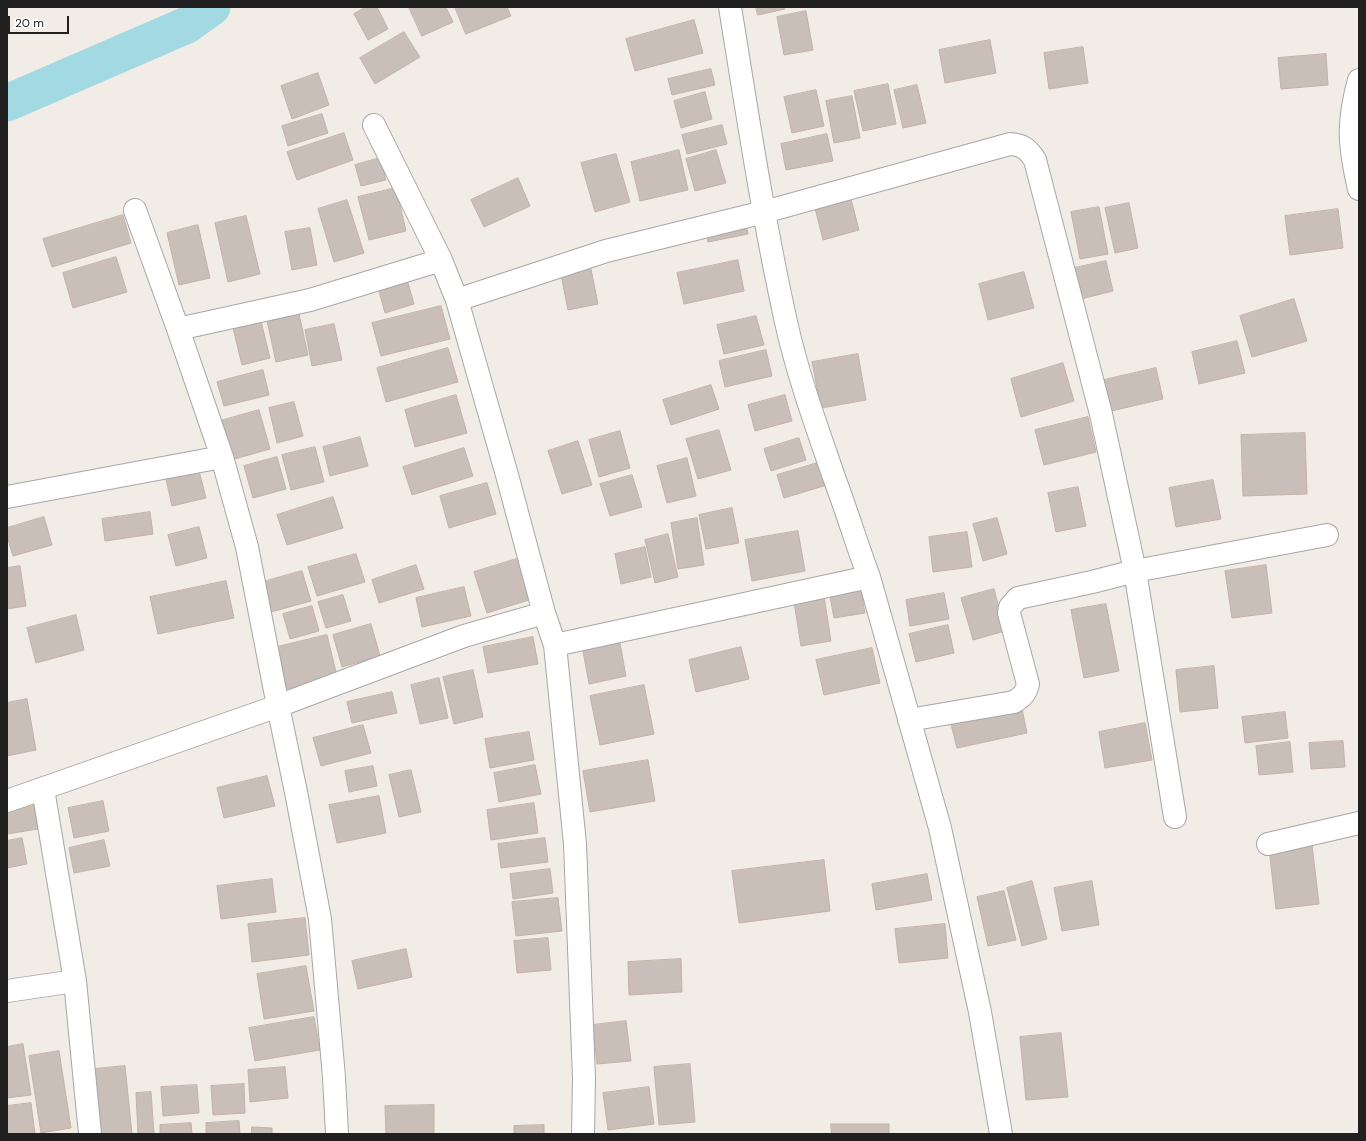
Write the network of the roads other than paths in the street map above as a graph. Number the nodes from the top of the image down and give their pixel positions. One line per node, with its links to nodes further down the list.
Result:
1 (730, 7): 6 (street)
2 (1359, 80): 4 (street)
3 (374, 125): 7 (street)
4 (1359, 189)
5 (135, 210): 9 (street)
6 (764, 212): 8 (street); 13 (street); 14 (street)
7 (441, 260): 8 (street); 9 (street)
8 (457, 300): 15 (street)
9 (178, 329): 10 (street)
10 (222, 457): 11 (street); 17 (street)
11 (7, 497)
12 (1327, 536): 13 (street)
13 (1135, 571): 18 (street); 21 (street)
14 (869, 577): 16 (street); 18 (street)
15 (544, 613): 16 (street); 17 (street)
16 (555, 645): 28 (street)
17 (278, 706): 19 (street); 27 (street)
18 (909, 720): 29 (street)
19 (43, 789): 20 (street); 24 (street)
20 (7, 801)
21 (1175, 817)
22 (1359, 823): 23 (street)
23 (1268, 844)
24 (75, 980): 25 (street); 26 (street)
25 (7, 991)
26 (90, 1134)
27 (337, 1134)
28 (583, 1134)
29 (1001, 1134)

